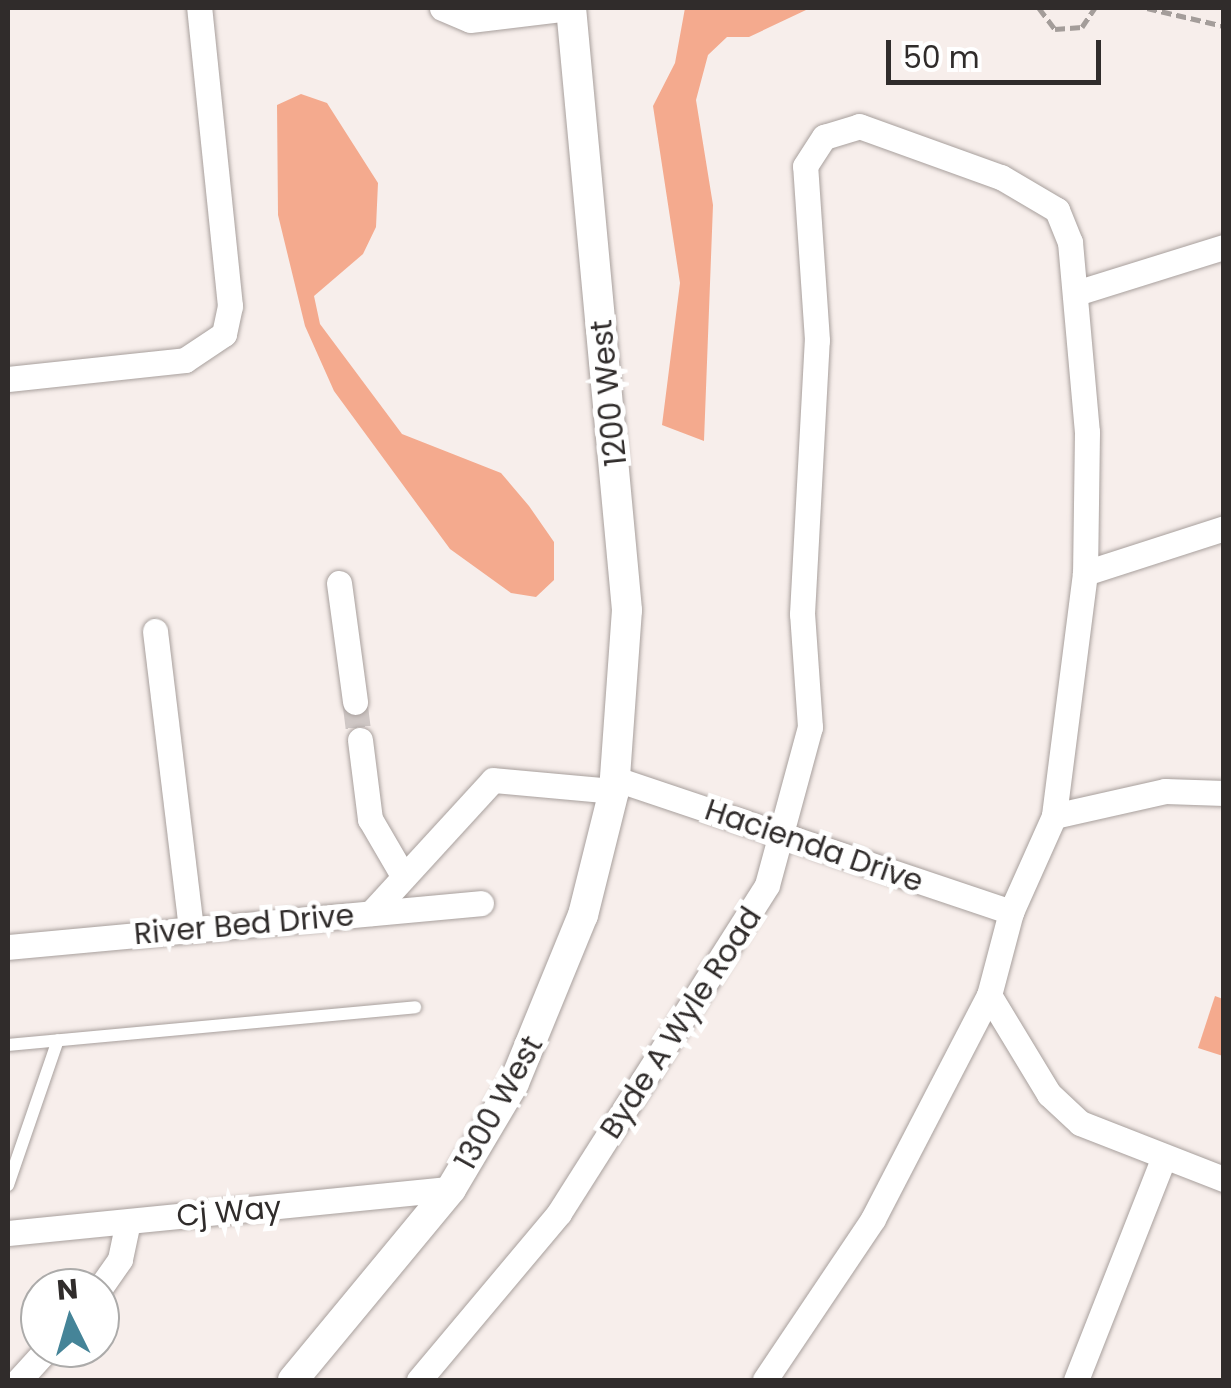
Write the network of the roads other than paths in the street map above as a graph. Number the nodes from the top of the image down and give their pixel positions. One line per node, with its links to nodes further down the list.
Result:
1 (199, 8): 6 (street)
2 (571, 8): 3 (street); 13 (street, 1200 West)
3 (443, 9)
4 (1224, 247): 5 (street)
5 (1076, 292): 8 (street); 16 (street, Byde A Wyle Road)
6 (8, 378)
7 (1224, 528): 8 (street)
8 (1084, 574): 15 (street)
9 (339, 582): 11 (street)
10 (155, 631): 21 (street)
11 (355, 702)
12 (360, 740): 17 (street)
13 (615, 785): 16 (street, Hacienda Drive); 17 (street, Hacienda Drive); 30 (street, 1300 West)
14 (1224, 793): 15 (street)
15 (1054, 816): 19 (street)
16 (782, 835): 19 (street, Hacienda Drive); 35 (street, Byde A Wyle Road)
17 (402, 874): 20 (street)
18 (481, 903): 20 (street, River Bed Drive)
19 (1012, 912): 23 (street)
20 (371, 913): 21 (street, River Bed Drive)
21 (192, 930): 22 (street, River Bed Drive)
22 (8, 947)
23 (989, 994): 27 (street); 36 (street)
24 (415, 1007): 25 (lane)
25 (58, 1040): 26 (lane); 29 (lane)
26 (8, 1045)
27 (1163, 1159): 28 (street); 37 (street)
28 (1224, 1179)
29 (8, 1185)
30 (451, 1190): 31 (street, Cj Way); 34 (street, 1300 West)
31 (128, 1222): 32 (street, Cj Way); 33 (street)
32 (8, 1233)
33 (114, 1268)
34 (293, 1380)
35 (419, 1380)
36 (765, 1380)
37 (1076, 1380)

